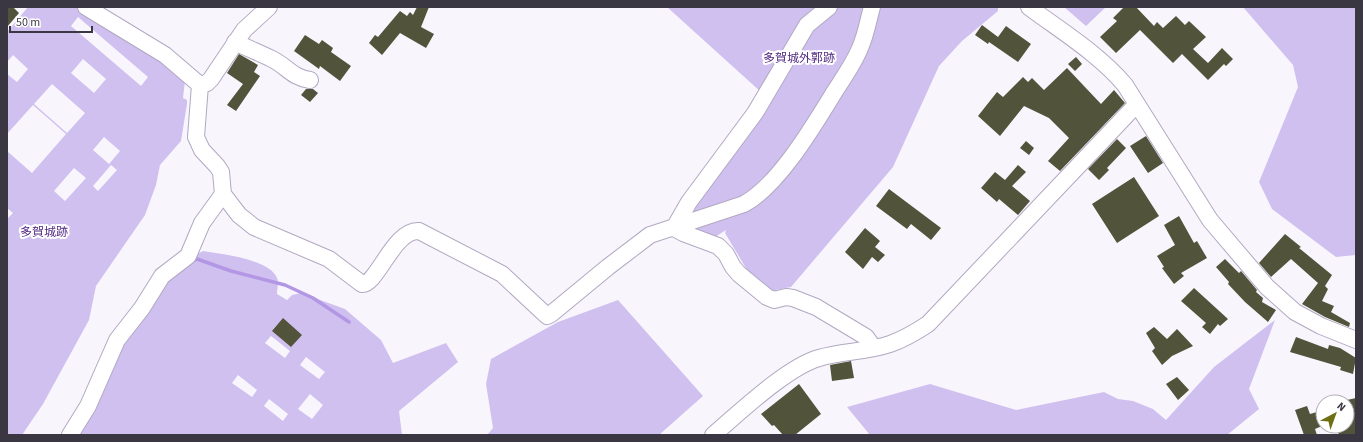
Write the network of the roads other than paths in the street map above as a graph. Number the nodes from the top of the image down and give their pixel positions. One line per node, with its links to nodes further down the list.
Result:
1 (86, 7): 8 (street)
2 (269, 7): 6 (street)
3 (829, 7): 11 (street)
4 (872, 7): 11 (street)
5 (1029, 7): 9 (street)
6 (235, 42): 7 (street); 8 (street)
7 (310, 80)
8 (200, 85): 10 (street)
9 (1138, 104): 12 (street); 13 (street)
10 (223, 194): 11 (street); 14 (street)
11 (674, 228): 13 (street)
12 (1356, 340)
13 (873, 347): 15 (street)
14 (70, 435)
15 (713, 435)

